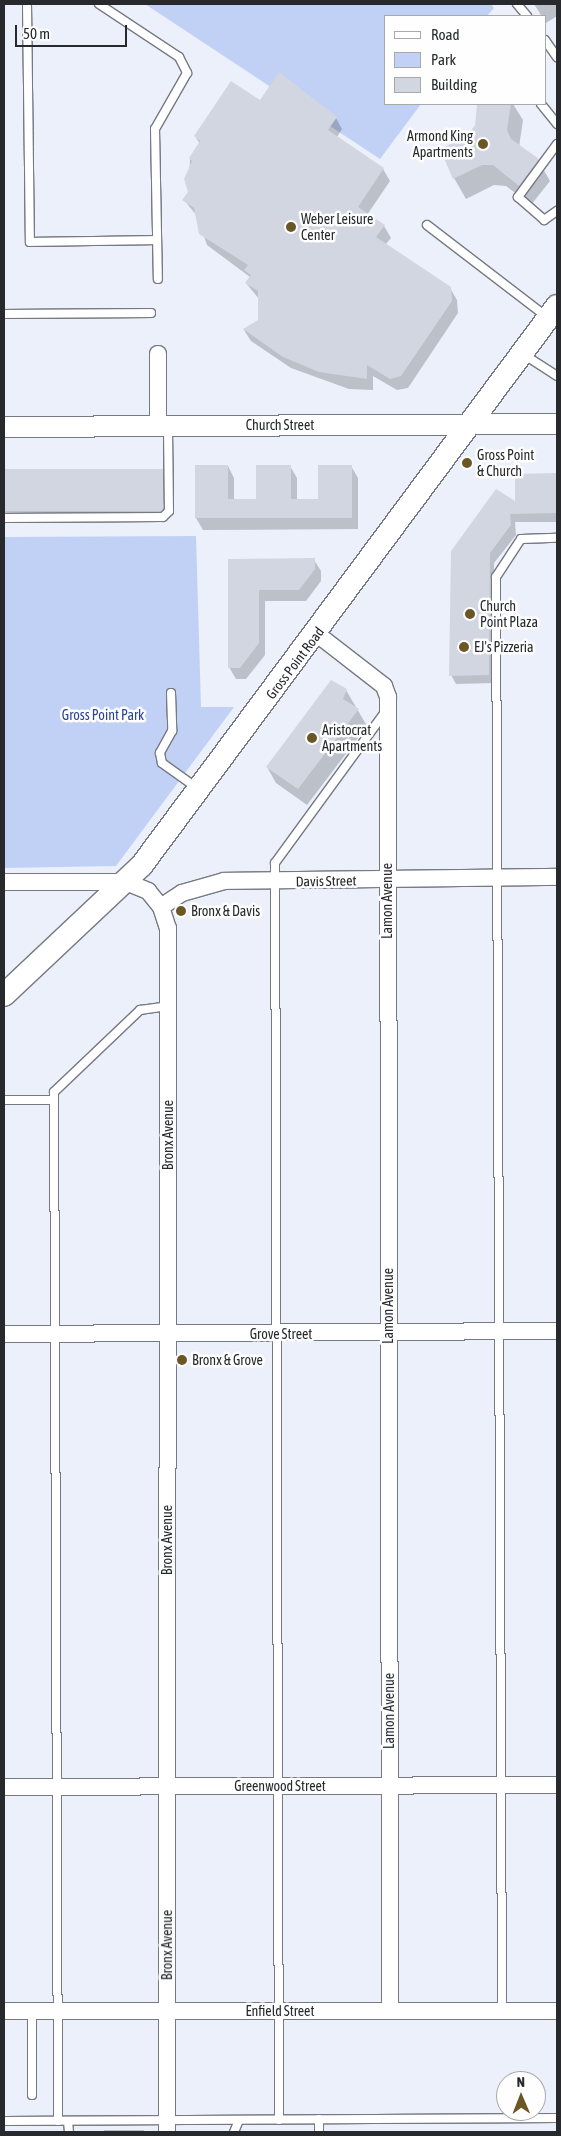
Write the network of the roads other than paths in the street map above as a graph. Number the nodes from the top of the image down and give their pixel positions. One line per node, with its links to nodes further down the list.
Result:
1 (27, 4): 12 (lane)
2 (99, 4): 12 (lane)
3 (517, 4): 4 (lane)
4 (526, 15)
5 (546, 41): 6 (lane)
6 (557, 57)
7 (543, 105): 8 (lane)
8 (557, 124)
9 (557, 144): 10 (lane)
10 (557, 211)
11 (427, 225): 14 (lane)
12 (157, 240): 13 (lane)
13 (158, 279)
14 (553, 312): 17 (main road, Gross Point Road)
15 (151, 313): 16 (lane)
16 (4, 314)
17 (522, 353): 19 (lane); 20 (main road, Gross Point Road)
18 (158, 354): 22 (street)
19 (557, 376)
20 (468, 424): 21 (street, Church Street); 22 (street, Church Street); 26 (main road, Gross Point Road)
21 (557, 424)
22 (163, 426): 23 (street, Church Street); 24 (lane)
23 (4, 427)
24 (4, 518)
25 (557, 538): 31 (lane)
26 (317, 634): 28 (street, Lamon Avenue); 29 (main road, Gross Point Road)
27 (171, 693): 29 (lane)
28 (388, 707): 32 (street, Lamon Avenue); 35 (lane)
29 (199, 789): 34 (main road, Gross Point Road)
30 (557, 877): 31 (street, Davis Street)
31 (497, 878): 32 (street, Davis Street); 42 (lane)
32 (387, 880): 35 (street, Davis Street); 44 (street, Lamon Avenue)
33 (4, 882): 34 (street)
34 (126, 882): 36 (street, Bronx Avenue); 37 (street, Bronx Avenue); 38 (main road, Gross Point Road)
35 (276, 882): 36 (street, Davis Street); 48 (lane)
36 (161, 907): 37 (street, Bronx Avenue)
37 (166, 949): 39 (street, Bronx Avenue)
38 (4, 994)
39 (168, 1006): 41 (lane); 47 (street, Bronx Avenue)
40 (4, 1100): 41 (lane)
41 (54, 1100): 46 (lane)
42 (498, 1331): 43 (street, Grove Street); 44 (street, Grove Street); 53 (lane)
43 (557, 1331)
44 (388, 1333): 48 (street, Grove Street); 52 (street, Lamon Avenue)
45 (4, 1334): 46 (street, Grove Street)
46 (57, 1334): 47 (street, Grove Street); 49 (lane)
47 (168, 1334): 48 (street, Grove Street); 50 (street, Bronx Avenue)
48 (276, 1334): 51 (lane)
49 (58, 1786): 50 (street, Greenwood Street); 55 (street, Greenwood Street); 58 (lane)
50 (167, 1786): 51 (street, Greenwood Street); 59 (street, Bronx Avenue)
51 (277, 1786): 52 (street, Greenwood Street); 60 (lane)
52 (389, 1786): 53 (street, Greenwood Street); 61 (street, Lamon Avenue)
53 (499, 1786): 54 (street, Greenwood Street); 62 (lane)
54 (557, 1786)
55 (4, 1787)
56 (4, 2011): 57 (street, Enfield Street)
57 (32, 2011): 58 (street, Enfield Street); 64 (lane)
58 (56, 2011): 59 (street, Enfield Street); 70 (lane)
59 (167, 2011): 60 (street, Enfield Street); 72 (street, Bronx Avenue)
60 (278, 2011): 61 (street, Enfield Street); 68 (lane)
61 (390, 2011): 62 (street, Enfield Street)
62 (502, 2011): 63 (street, Enfield Street)
63 (557, 2011)
64 (32, 2095)
65 (557, 2118): 66 (lane)
66 (319, 2119): 68 (lane); 75 (lane)
67 (239, 2120): 68 (lane); 72 (lane); 74 (lane)
68 (279, 2120)
69 (4, 2121): 70 (lane)
70 (58, 2121): 71 (lane)
71 (68, 2121): 72 (lane); 73 (lane)
72 (167, 2126)
73 (69, 2132)
74 (234, 2132)
75 (319, 2132)

